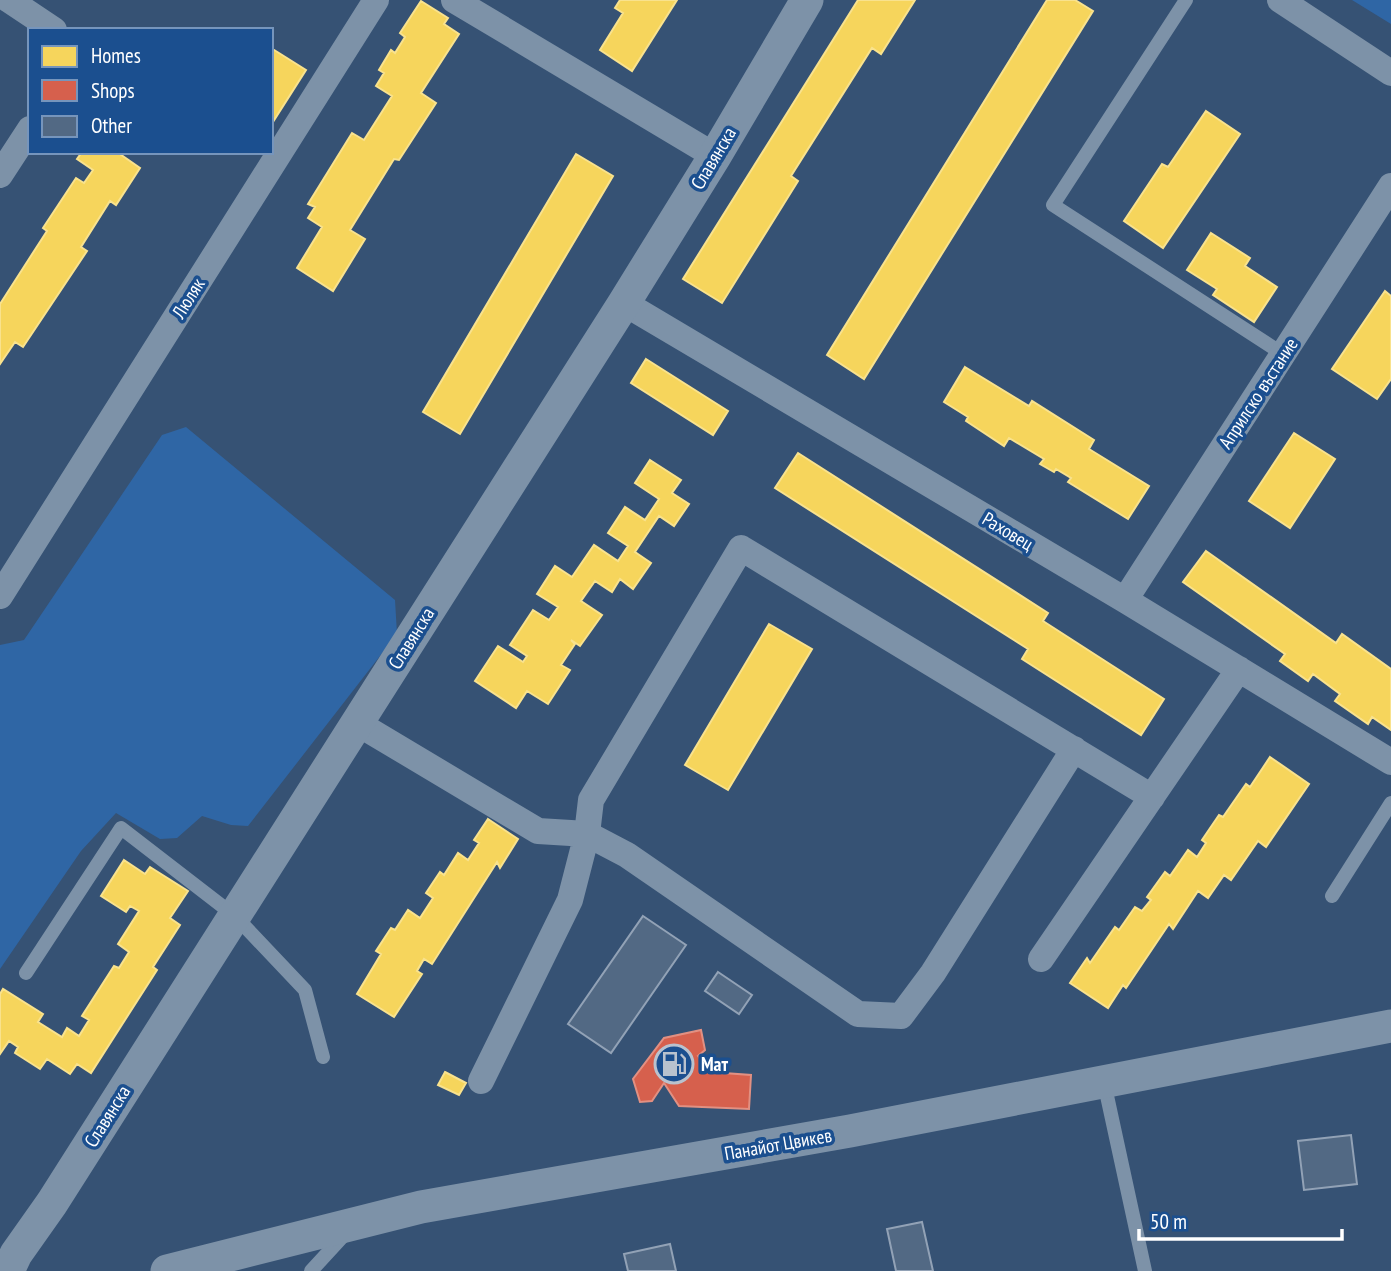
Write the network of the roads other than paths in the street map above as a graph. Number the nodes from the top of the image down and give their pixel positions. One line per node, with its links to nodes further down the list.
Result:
1 (9, 0): 7 (street)
2 (376, 0): 10 (street, Люляк)
3 (454, 0): 11 (street)
4 (807, 0): 11 (street, Славянска)
5 (1186, 0): 16 (lane)
6 (1280, 0): 8 (street)
7 (51, 28)
8 (1391, 74)
9 (28, 132): 13 (street)
10 (273, 142)
11 (715, 156): 15 (street, Славянска)
12 (261, 159): 17 (street, Люляк)
13 (0, 175)
14 (1391, 186): 16 (street, Априлско въстание)
15 (624, 303): 18 (street, Раховец); 20 (street, Славянска)
16 (1283, 354): 18 (street, Априлско въстание)
17 (0, 596)
18 (1125, 600): 19 (street, Раховец)
19 (1239, 669): 22 (street, Раховец); 23 (street)
20 (358, 723): 25 (street); 27 (street, Славянска)
21 (1074, 750): 23 (street); 25 (street); 25 (street)
22 (1391, 762)
23 (1152, 797): 28 (street)
24 (1391, 803): 26 (lane)
25 (587, 834): 32 (street)
26 (1332, 896)
27 (234, 916): 29 (lane); 31 (lane); 35 (street, Славянска)
28 (1041, 959)
29 (26, 973)
30 (1391, 1026): 33 (street, Панайот Цвикев)
31 (323, 1057)
32 (481, 1081)
33 (1104, 1082): 34 (street, Панайот Цвикев); 38 (lane)
34 (355, 1222): 36 (street, Панайот Цвикев); 37 (lane)
35 (8, 1271)
36 (167, 1271)
37 (311, 1271)
38 (1145, 1271)

